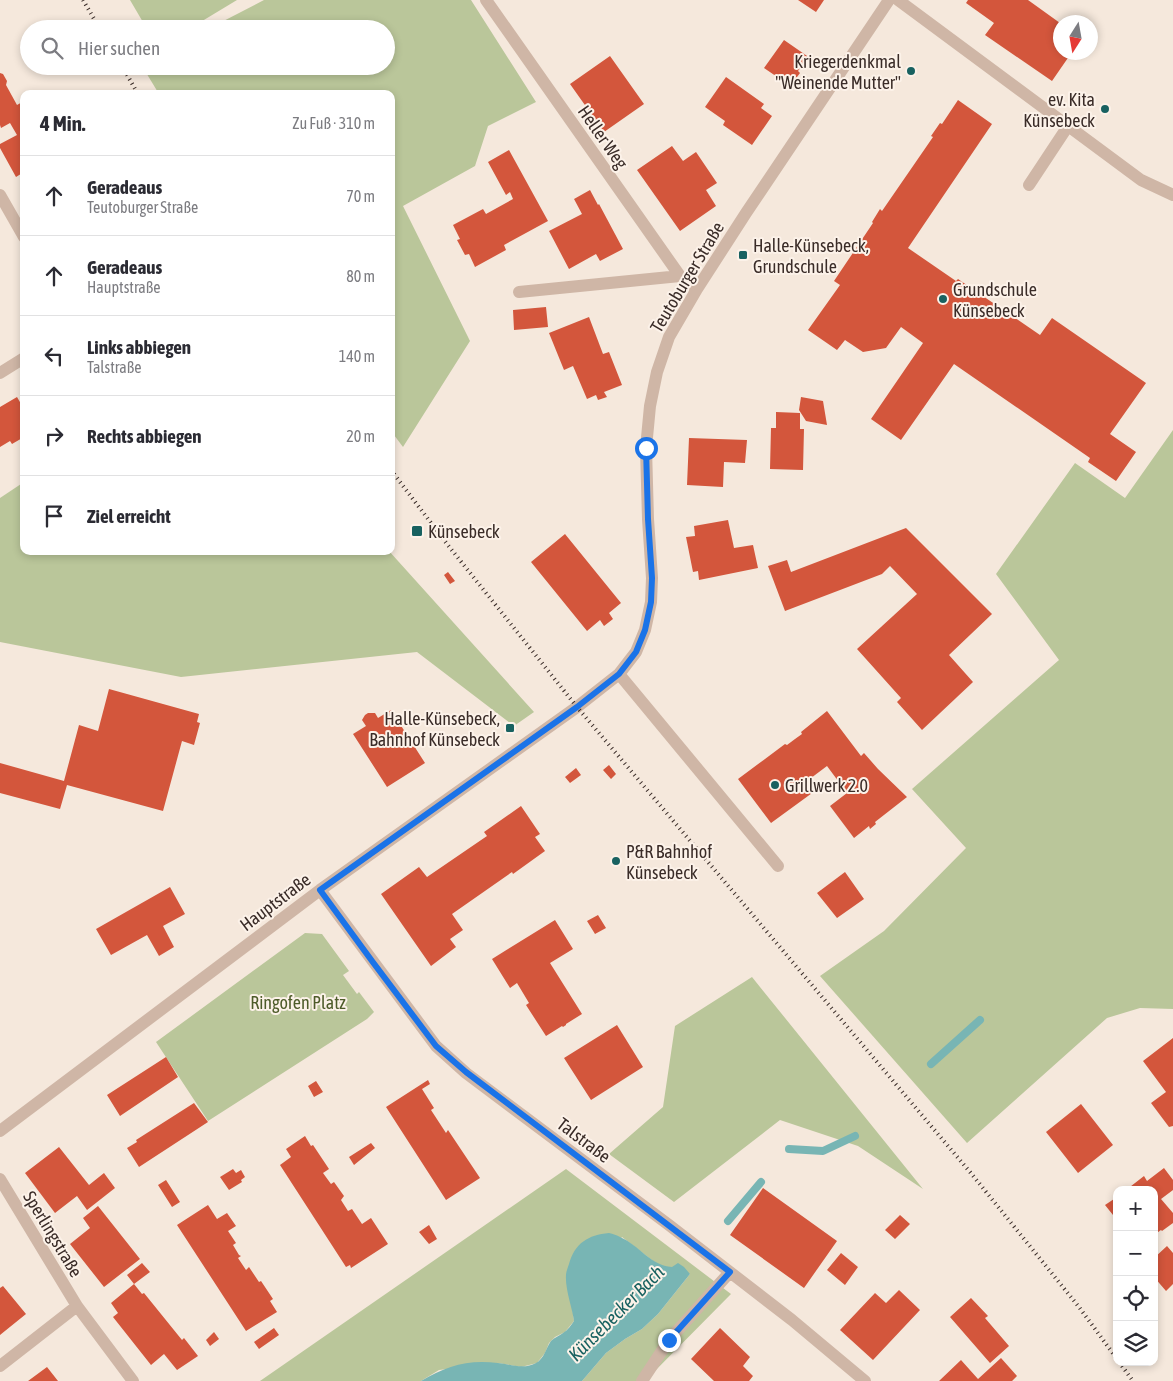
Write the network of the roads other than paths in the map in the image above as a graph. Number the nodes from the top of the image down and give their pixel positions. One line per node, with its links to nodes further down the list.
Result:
1 (486, 0): 9 (street, Heller Weg)
2 (889, 0): 10 (street, Teutoburger Straße)
3 (898, 0): 4 (street)
4 (1068, 126): 5 (street); 7 (street)
5 (1029, 185)
6 (0, 195): 8 (street)
7 (1173, 195)
8 (20, 230)
9 (680, 276): 10 (street, Heller Weg); 11 (street)
10 (698, 289): 14 (street, Teutoburger Straße)
11 (519, 292)
12 (20, 360): 13 (street)
13 (0, 373)
14 (619, 674): 15 (street, Teutoburger Straße); 16 (street)
15 (577, 707): 17 (street, Hauptstraße)
16 (778, 866)
17 (320, 890): 18 (street, Hauptstraße); 20 (street, Talstraße)
18 (0, 1131)
19 (0, 1179): 21 (street, Sperlingstraße)
20 (730, 1272): 24 (street); 25 (street, Talstraße)
21 (77, 1306): 22 (street); 23 (street, Sperlingstraße)
22 (0, 1366)
23 (133, 1381)
24 (642, 1381)
25 (866, 1381)

